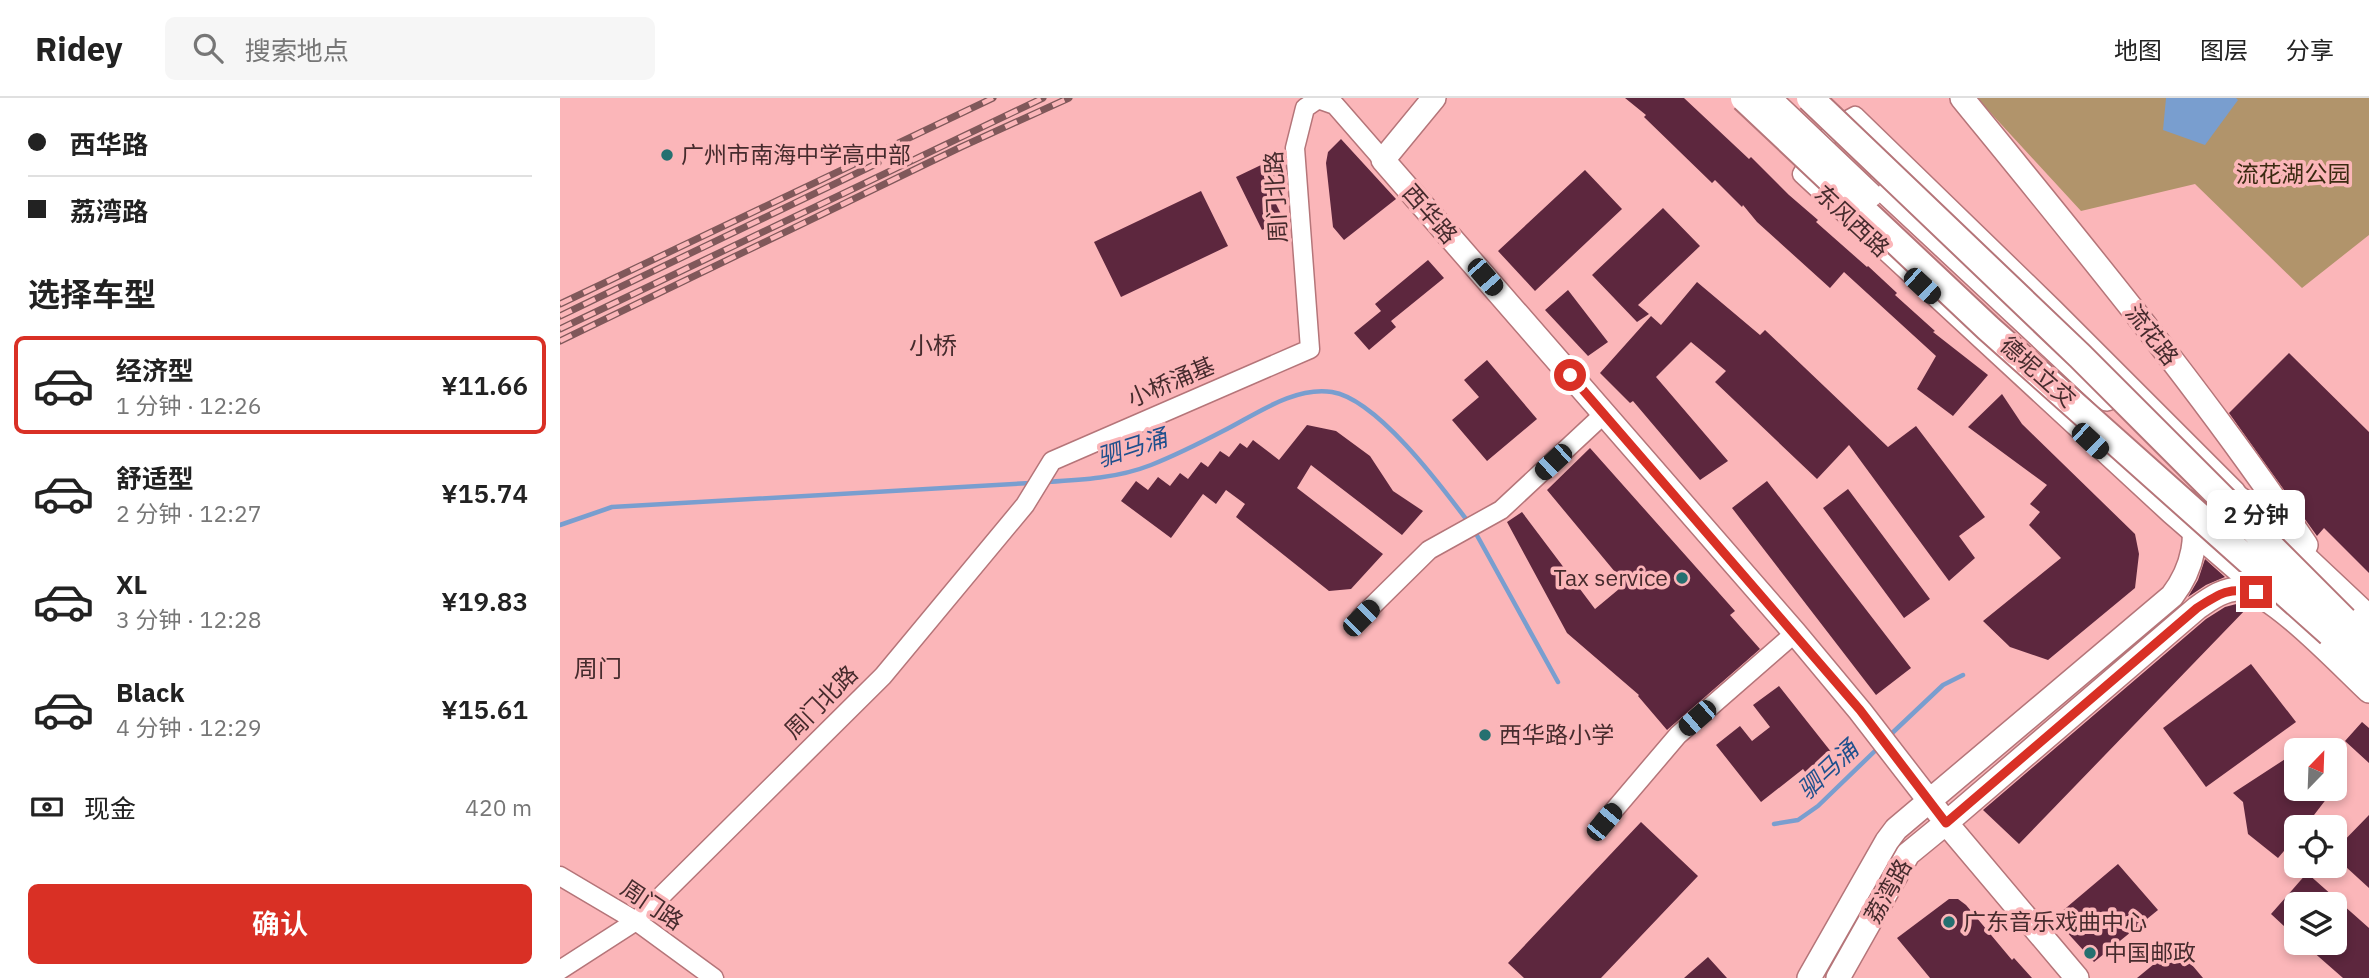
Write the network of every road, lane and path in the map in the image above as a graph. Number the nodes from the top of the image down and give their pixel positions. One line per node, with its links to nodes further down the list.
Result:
1 (1434, 98): 7 (main road)
2 (1744, 98): 21 (highway, 德坭立交, bridge)
3 (1769, 98): 9 (main road, 德坭立交, bridge)
4 (1786, 98): 9 (main road, 德坭立交)
5 (1810, 98): 20 (highway, 德坭立交, bridge)
6 (1962, 98): 15 (main road, 流花路)
7 (1383, 160): 8 (street, 周门北路); 10 (main road, 西华路)
8 (1310, 349): 11 (street, 小桥涌基)
9 (2072, 375): 12 (main road); 13 (main road)
10 (1604, 414): 18 (street); 19 (main road, 西华路)
11 (1052, 461): 29 (street, 周门北路)
12 (2175, 484): 14 (main road); 16 (main road)
13 (2253, 508): 14 (street, 东风西路); 15 (main road)
14 (2195, 537): 16 (street, 东风西路); 23 (main road, 荔湾路)
15 (2330, 580): 17 (main road)
16 (2284, 613): 22 (main road, 东风西路); 25 (main road, 荔湾路)
17 (2369, 617)
18 (1361, 618)
19 (1795, 633): 23 (main road, 西华路); 24 (street)
20 (2369, 643)
21 (2369, 668)
22 (2369, 691)
23 (1931, 801): 25 (main road); 26 (main road, 荔湾路)
24 (1604, 822)
25 (1946, 823): 27 (main road, 荔湾路); 34 (main road)
26 (1887, 841): 27 (main road); 32 (main road, 荔湾路)
27 (1908, 854): 33 (main road, 荔湾路)
28 (560, 876): 29 (street, 周门路)
29 (636, 921): 30 (street, 周门北路); 31 (street, 周门路)
30 (560, 970)
31 (713, 978)
32 (1809, 978)
33 (1838, 978)
34 (2077, 978)

